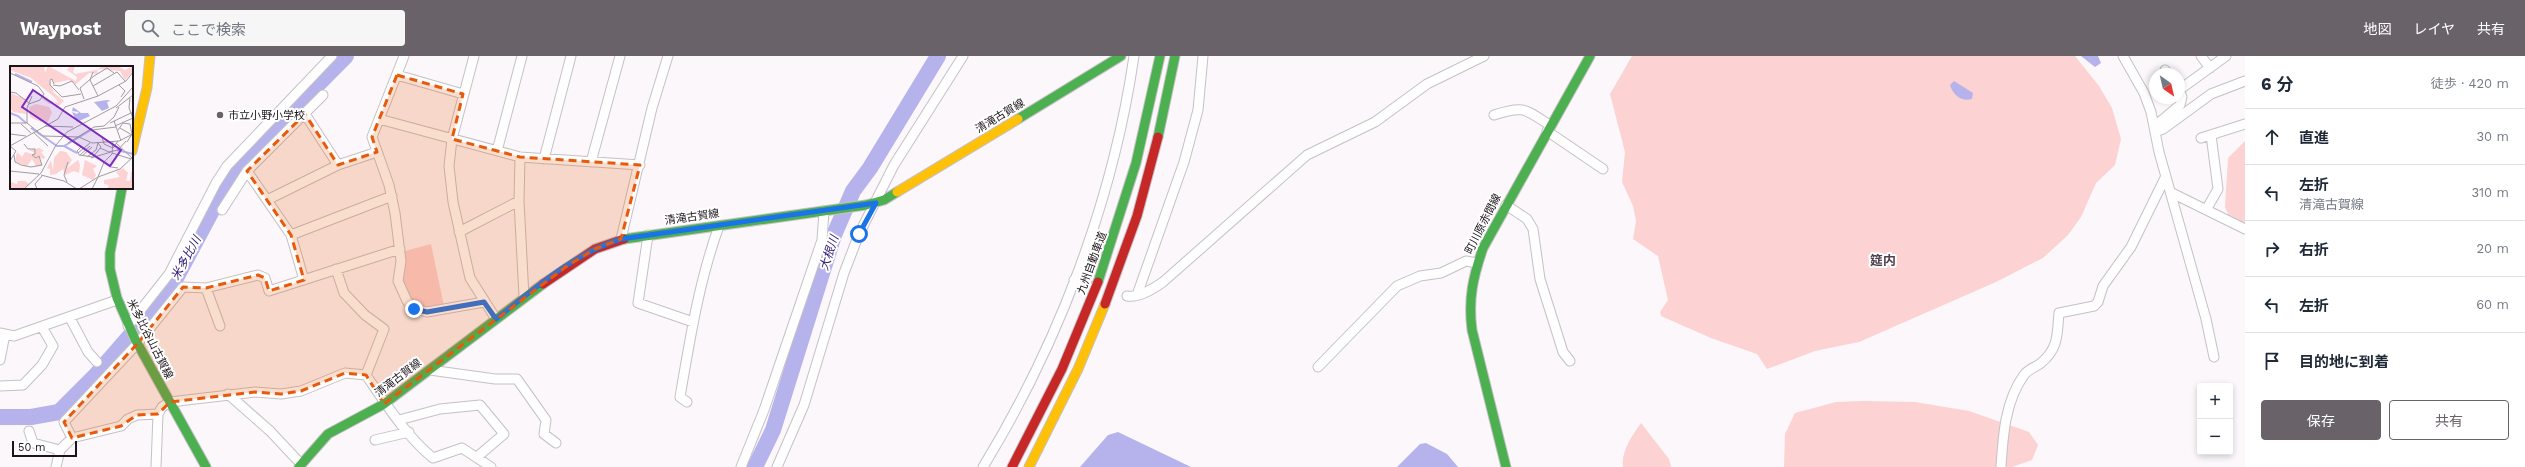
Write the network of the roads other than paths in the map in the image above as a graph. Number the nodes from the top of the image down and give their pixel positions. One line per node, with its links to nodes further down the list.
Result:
1 (150, 56): 36 (main road)
2 (332, 56): 78 (street)
3 (404, 56): 21 (street)
4 (474, 56): 24 (street)
5 (522, 56): 37 (street)
6 (571, 56): 40 (street)
7 (620, 56): 41 (street)
8 (668, 56): 43 (street)
9 (963, 56): 52 (street)
10 (1122, 56): 52 (main road, 清滝古賀線)
11 (1134, 56): 67 (street)
12 (1160, 56): 112 (main road, 九州自動車道)
13 (1175, 56): 113 (main road)
14 (1203, 56): 70 (street)
15 (1484, 56): 70 (street)
16 (1590, 56): 31 (main road, 町川原赤間線)
17 (2123, 56): 32 (street)
18 (2201, 56): 20 (street)
19 (2226, 56): 20 (street)
20 (2210, 68): 23 (street)
21 (397, 75): 24 (street); 29 (street)
22 (2245, 82): 32 (street)
23 (2185, 86)
24 (463, 94): 35 (street)
25 (323, 95): 27 (street)
26 (2180, 104): 32 (street)
27 (305, 114): 42 (street); 45 (street)
28 (1494, 115): 31 (street)
29 (379, 119): 35 (street); 38 (street)
30 (2245, 124): 33 (street)
31 (1549, 129): 44 (street); 53 (main road, 町川原赤間線)
32 (2155, 129): 46 (street)
33 (2211, 135): 34 (street); 55 (street)
34 (2202, 138)
35 (452, 139): 37 (street); 59 (street)
36 (133, 147)
37 (497, 151): 39 (street)
38 (377, 152): 42 (street); 49 (street)
39 (520, 157): 40 (street); 51 (street)
40 (544, 159): 41 (street)
41 (591, 162): 43 (street)
42 (338, 165): 50 (street)
43 (640, 165): 62 (street)
44 (1603, 169)
45 (247, 171): 50 (street); 54 (street)
46 (2166, 178): 48 (street); 115 (street)
47 (122, 189): 73 (main road, 米多比谷山古賀線)
48 (2172, 193): 55 (street); 83 (street)
49 (392, 196): 60 (street); 63 (street)
50 (267, 200): 60 (street)
51 (519, 201): 59 (street); 72 (street)
52 (876, 203): 56 (main road, 清滝古賀線); 110 (street)
53 (1506, 205): 64 (main road, 町川原赤間線); 85 (street)
54 (222, 210)
55 (2206, 210): 58 (street)
56 (824, 211): 57 (main road, 清滝古賀線); 109 (street)
57 (719, 226): 61 (main road, 清滝古賀線); 77 (street)
58 (2245, 229)
59 (459, 232): 74 (street)
60 (291, 235): 66 (street)
61 (648, 235): 62 (main road, 清滝古賀線); 77 (street)
62 (621, 239): 72 (main road, 清滝古賀線)
63 (400, 249): 65 (street); 74 (street)
64 (1477, 263): 87 (street); 114 (main road, 町川原赤間線)
65 (336, 269): 66 (street); 89 (street)
66 (304, 280): 69 (street)
67 (1074, 280): 68 (street); 111 (street)
68 (1087, 284)
69 (206, 288): 79 (street); 82 (street)
70 (1137, 295): 71 (street)
71 (1127, 296)
72 (524, 297): 76 (main road, 清滝古賀線)
73 (117, 300): 75 (street); 78 (main road, 米多比谷山古賀線)
74 (484, 302): 76 (street)
75 (70, 318): 80 (street); 86 (street)
76 (496, 319): 88 (main road, 清滝古賀線)
77 (693, 322): 93 (street)
78 (128, 326): 82 (main road, 米多比谷山古賀線)
79 (220, 326)
80 (42, 327): 81 (street); 90 (street)
81 (3, 333): 84 (street)
82 (137, 342): 92 (main road, 米多比谷山古賀線); 99 (street)
83 (2214, 357)
84 (0, 360)
85 (1570, 361)
86 (97, 362)
87 (1318, 367)
88 (430, 370): 94 (main road, 清滝古賀線); 101 (street)
89 (366, 375): 91 (street); 94 (street)
90 (0, 386)
91 (228, 394): 92 (street); 104 (street)
92 (170, 402): 95 (street); 107 (main road, 米多比谷山古賀線)
93 (687, 402)
94 (384, 404): 96 (street); 104 (main road, 清滝古賀線)
95 (158, 414): 99 (street); 106 (street)
96 (399, 420): 98 (street); 103 (street)
97 (29, 431): 102 (street)
98 (408, 432): 100 (street); 103 (street)
99 (72, 438): 102 (street)
100 (375, 440)
101 (556, 443)
102 (60, 450): 105 (street)
103 (477, 458): 108 (street)
104 (300, 466)
105 (56, 467)
106 (156, 467)
107 (206, 467)
108 (491, 467)
109 (741, 467)
110 (777, 467)
111 (983, 467)
112 (1012, 467)
113 (1029, 467)
114 (1506, 467)
115 (2001, 467)

